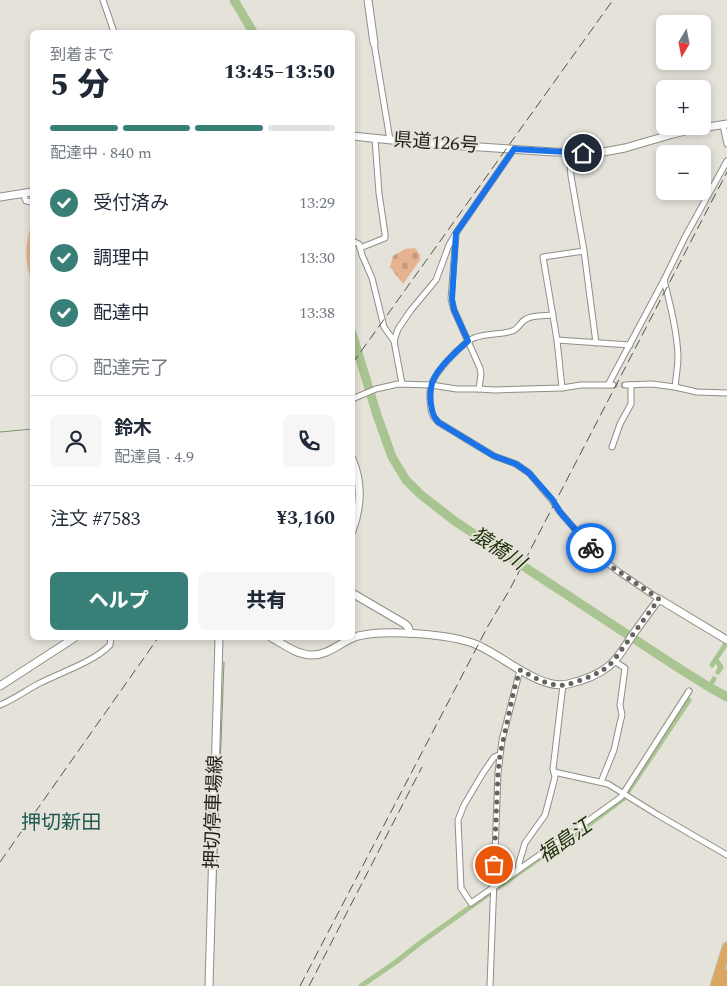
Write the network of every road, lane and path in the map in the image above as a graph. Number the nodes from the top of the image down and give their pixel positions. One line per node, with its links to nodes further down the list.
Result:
1 (103, 0): 3 (street)
2 (368, 0): 4 (main road)
3 (113, 30)
4 (374, 43): 8 (street)
5 (725, 125): 9 (street); 11 (main road, 県道126号)
6 (355, 136): 7 (main road, 県道126号)
7 (375, 139): 8 (main road, 県道126号); 19 (street)
8 (390, 140): 10 (main road, 県道126号)
9 (727, 144)
10 (514, 149): 11 (main road, 県道126号); 17 (street)
11 (569, 153): 20 (street)
12 (727, 161): 21 (street)
13 (30, 192): 14 (main road)
14 (23, 193): 15 (main road); 16 (street)
15 (0, 197)
16 (30, 202)
17 (456, 233): 24 (street); 25 (street)
18 (355, 242): 19 (street)
19 (360, 248): 24 (street)
20 (584, 251): 22 (street); 26 (street)
21 (664, 280): 27 (street); 32 (street)
22 (553, 315): 23 (street); 25 (street)
23 (556, 340): 26 (street); 34 (street)
24 (394, 341): 28 (street)
25 (468, 341): 31 (street); 33 (street)
26 (596, 343): 27 (street)
27 (630, 345): 34 (street)
28 (402, 384): 31 (street); 36 (street)
29 (625, 385): 30 (street)
30 (631, 385): 32 (street); 37 (street)
31 (431, 386): 33 (street); 41 (street)
32 (675, 387): 35 (street)
33 (479, 388): 34 (street)
34 (562, 388)
35 (727, 393)
36 (355, 398)
37 (612, 448)
38 (355, 470): 39 (main road)
39 (355, 522)
40 (355, 595): 42 (main road)
41 (659, 599): 50 (main road); 52 (main road)
42 (410, 633): 43 (main road); 44 (main road)
43 (420, 634): 51 (street); 53 (main road)
44 (355, 637)
45 (71, 640): 55 (main road)
46 (111, 640): 57 (street)
47 (219, 640): 67 (main road, 押切停車場線)
48 (276, 640): 49 (main road)
49 (349, 640)
50 (726, 640)
51 (419, 642)
52 (614, 660): 54 (main road); 60 (street)
53 (520, 670): 54 (main road); 58 (street)
54 (563, 685): 59 (street)
55 (0, 686)
56 (689, 691): 61 (street)
57 (0, 706)
58 (500, 755): 64 (street); 64 (street)
59 (554, 772): 60 (street); 63 (street)
60 (601, 782): 61 (street)
61 (623, 794): 62 (street); 63 (street)
62 (727, 855)
63 (518, 870): 64 (street)
64 (494, 887): 68 (street)
65 (727, 947): 69 (highway)
66 (727, 974): 70 (highway)
67 (208, 986)
68 (490, 986)
69 (714, 986)
70 (722, 986)

